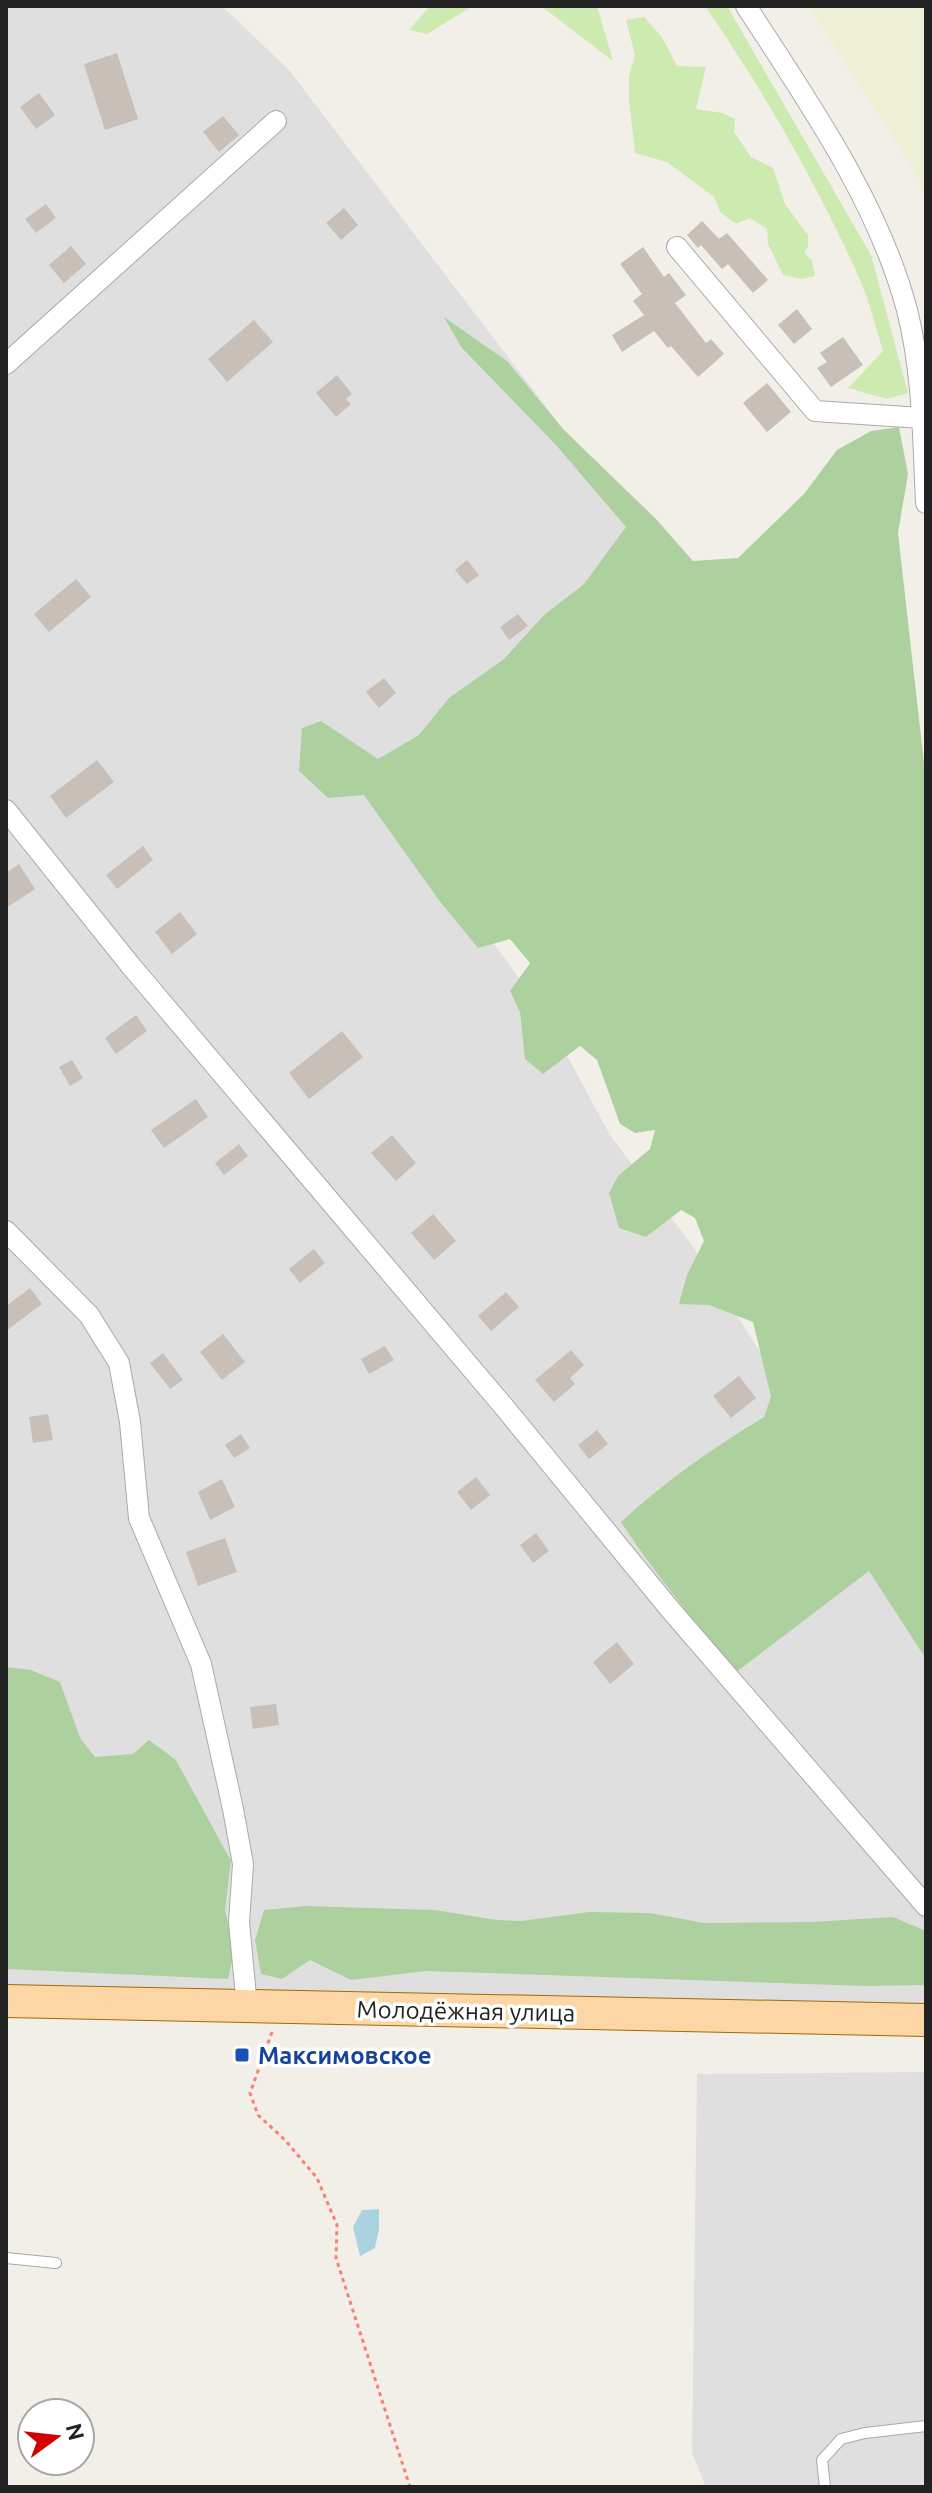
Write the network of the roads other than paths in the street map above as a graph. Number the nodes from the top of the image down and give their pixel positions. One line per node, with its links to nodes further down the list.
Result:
1 (746, 6): 5 (street)
2 (276, 121): 4 (street)
3 (677, 247): 5 (street)
4 (6, 364)
5 (922, 418): 6 (street)
6 (926, 503)
7 (6, 810): 9 (street)
8 (6, 1231): 11 (street)
9 (926, 1906)
10 (6, 2001): 11 (main road, Молодёжная улица)
11 (247, 2007): 12 (main road, Молодёжная улица)
12 (926, 2020)
13 (6, 2258): 14 (lane)
14 (56, 2263)
15 (926, 2426): 16 (lane)
16 (825, 2487)

